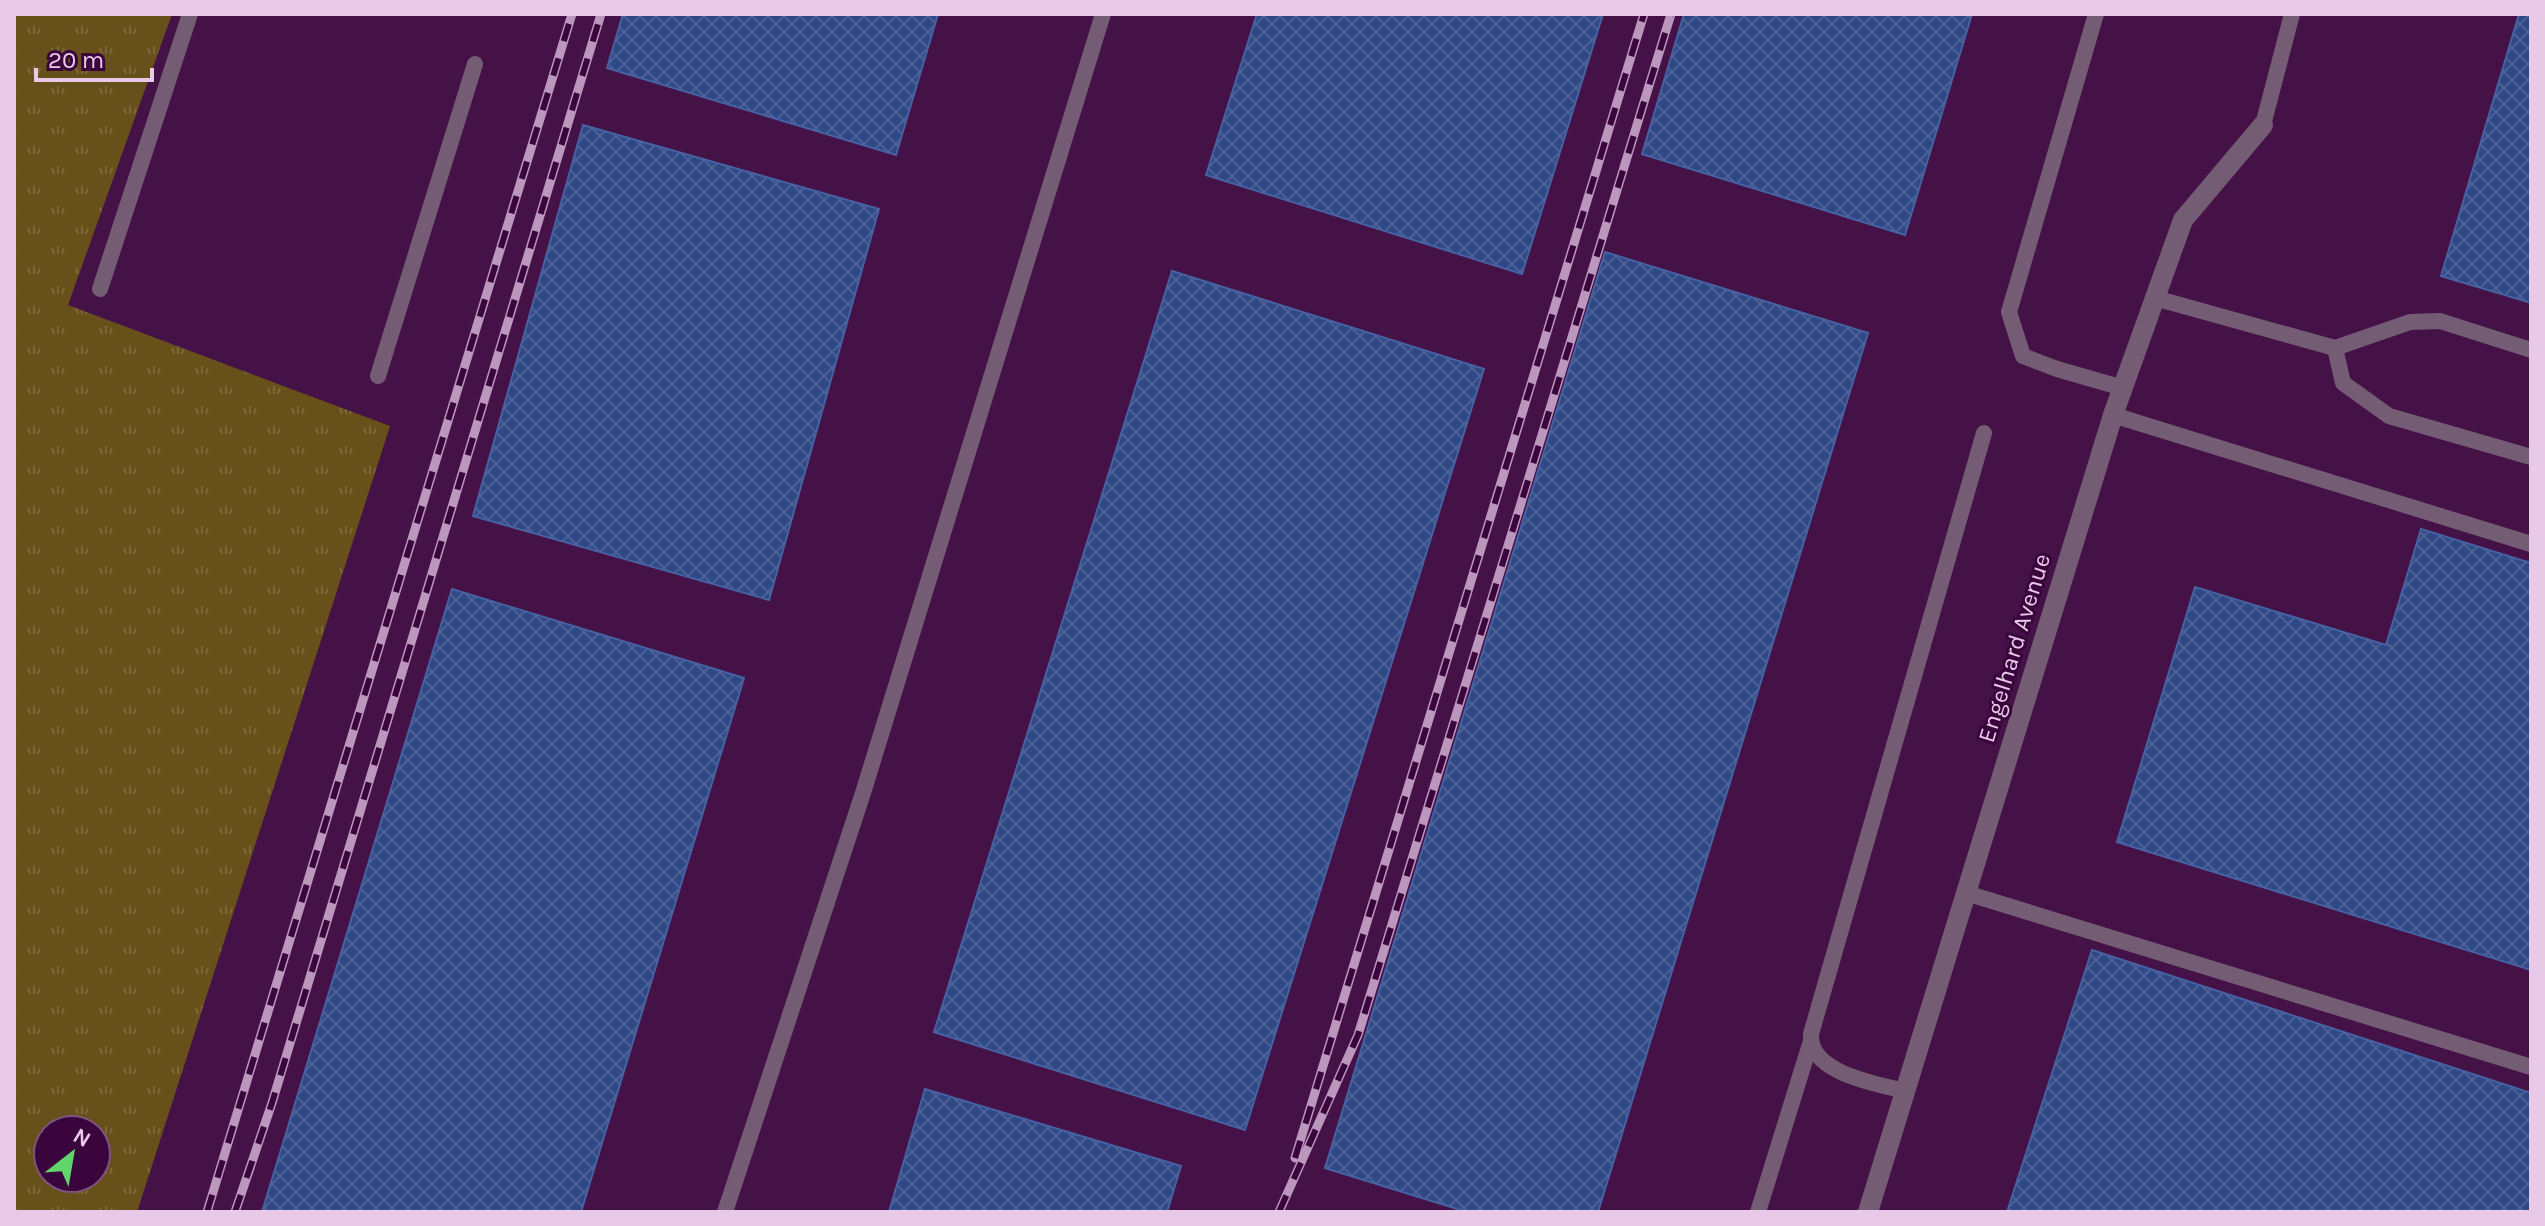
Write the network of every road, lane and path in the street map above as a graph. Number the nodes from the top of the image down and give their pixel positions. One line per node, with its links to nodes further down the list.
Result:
1 (190, 14): 7 (lane)
2 (1103, 14): 21 (lane)
3 (2096, 14): 12 (lane)
4 (2292, 14): 6 (lane)
5 (475, 64): 11 (lane)
6 (2263, 125): 8 (street, Engelhard Avenue)
7 (100, 289)
8 (2155, 298): 9 (lane); 12 (street, Engelhard Avenue)
9 (2335, 348): 10 (lane); 15 (lane)
10 (2531, 350)
11 (378, 376)
12 (2123, 388): 13 (street, Engelhard Avenue)
13 (2113, 415): 16 (lane); 17 (street, Engelhard Avenue)
14 (1984, 433): 18 (lane)
15 (2531, 457)
16 (2531, 544)
17 (1966, 893): 19 (lane); 20 (street, Engelhard Avenue)
18 (1810, 1044): 20 (lane); 22 (lane)
19 (2531, 1067)
20 (1905, 1091): 23 (street, Engelhard Avenue)
21 (725, 1212)
22 (1758, 1212)
23 (1868, 1212)

